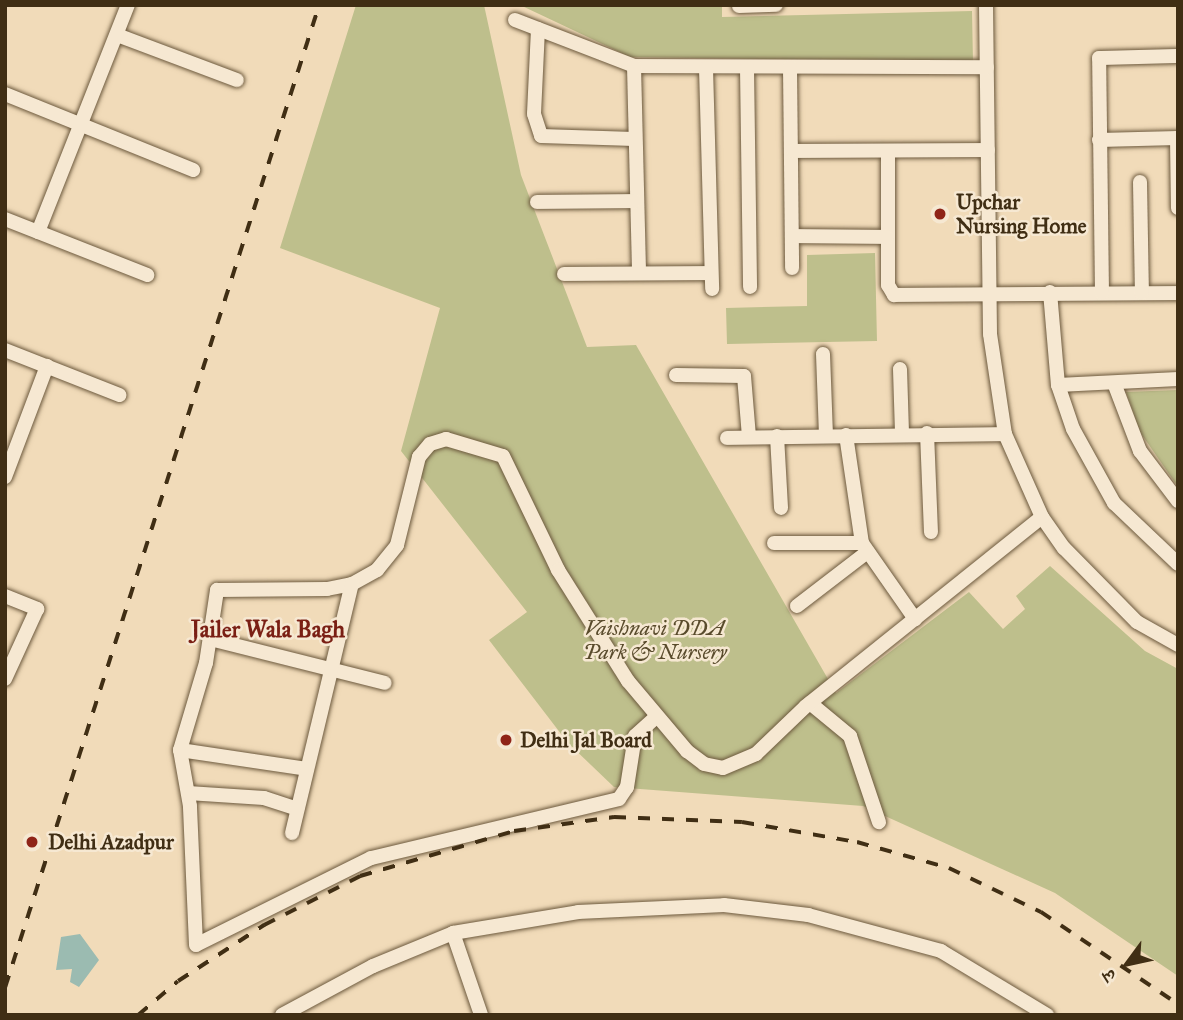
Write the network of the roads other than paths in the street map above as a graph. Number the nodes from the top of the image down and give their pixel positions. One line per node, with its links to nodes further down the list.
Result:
1 (128, 5): 7 (street)
2 (776, 5): 4 (street)
3 (986, 5): 11 (street)
4 (739, 6)
5 (515, 20): 6 (street)
6 (538, 29): 9 (street); 18 (street)
7 (117, 35): 14 (street); 16 (street)
8 (1178, 56): 19 (street)
9 (634, 66): 12 (street); 18 (street)
10 (790, 67): 11 (street); 13 (street); 21 (street)
11 (987, 67): 20 (street)
12 (706, 68): 13 (street); 34 (street)
13 (747, 68): 37 (street)
14 (237, 80)
15 (5, 94): 16 (street)
16 (81, 125): 23 (street); 29 (street)
17 (1178, 138): 19 (street); 27 (street)
18 (634, 139): 25 (street)
19 (1099, 140): 41 (street)
20 (988, 150): 22 (street); 39 (street)
21 (793, 151): 22 (street); 30 (street)
22 (888, 151): 31 (street)
23 (193, 170)
24 (1140, 182): 42 (street)
25 (635, 201): 26 (street); 33 (street)
26 (537, 202)
27 (1178, 208)
28 (5, 219): 29 (street)
29 (38, 232): 36 (street)
30 (793, 236): 31 (street); 32 (street)
31 (887, 237): 39 (street)
32 (792, 268)
33 (639, 273): 34 (street); 35 (street)
34 (711, 273): 38 (street)
35 (564, 274)
36 (147, 275)
37 (750, 287)
38 (712, 289)
39 (989, 291): 40 (street); 55 (street)
40 (1050, 292): 41 (street); 51 (street)
41 (1102, 293): 42 (street)
42 (1142, 293): 43 (street)
43 (1178, 293)
44 (5, 350): 46 (street)
45 (823, 354): 56 (street)
46 (47, 366): 52 (street); 61 (street)
47 (901, 369): 54 (street)
48 (676, 375): 59 (street)
49 (1178, 379): 50 (street)
50 (1114, 383): 51 (street); 62 (street)
51 (1058, 385): 68 (street)
52 (119, 395)
53 (927, 433): 54 (street); 55 (street); 65 (street)
54 (902, 434): 57 (street)
55 (1005, 434): 64 (street)
56 (826, 435): 57 (street); 58 (street)
57 (846, 435): 67 (street)
58 (777, 436): 59 (street); 63 (street)
59 (749, 437): 60 (street)
60 (727, 438)
61 (5, 477)
62 (1178, 501)
63 (781, 508)
64 (1042, 517): 72 (street); 74 (street)
65 (931, 533)
66 (774, 543): 67 (street)
67 (864, 548): 71 (street); 72 (street)
68 (1178, 564)
69 (352, 584): 73 (street); 75 (street); 79 (street)
70 (5, 596): 76 (street)
71 (797, 606)
72 (915, 619): 78 (street)
73 (210, 639): 75 (street); 80 (street)
74 (1178, 645)
75 (333, 670): 77 (street); 81 (street)
76 (5, 679)
77 (385, 683)
78 (810, 703): 79 (street); 84 (street)
79 (656, 717): 82 (street)
80 (180, 750): 81 (street); 82 (street)
81 (306, 769): 83 (street)
82 (188, 793): 83 (street)
83 (297, 809): 85 (street)
84 (879, 822)
85 (292, 834)
86 (453, 933): 87 (street); 88 (street); 89 (street)
87 (282, 1015)
88 (481, 1015)
89 (1048, 1015)

